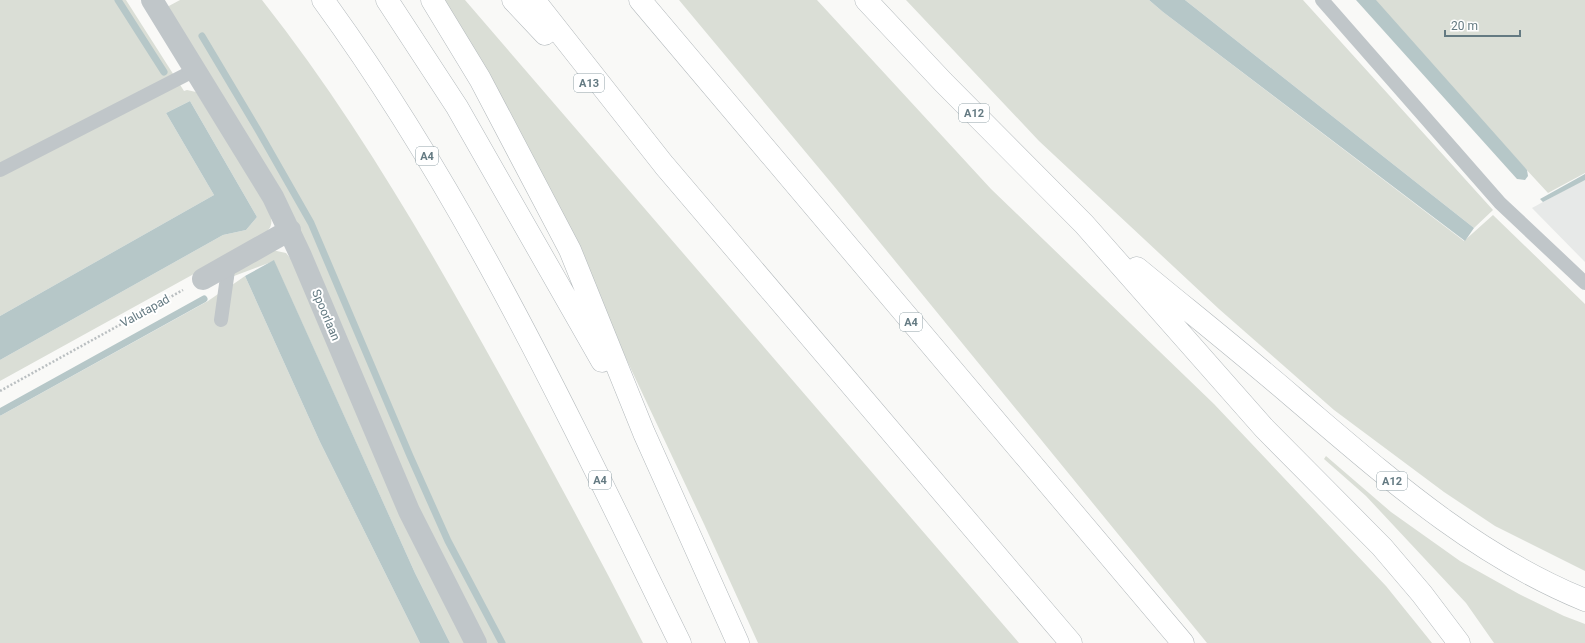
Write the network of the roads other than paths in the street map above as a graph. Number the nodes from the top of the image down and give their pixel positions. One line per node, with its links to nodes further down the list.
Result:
1 (152, 0): 10 (street, Spoorlaan)
2 (324, 0): 22 (highway, A4)
3 (387, 0): 19 (highway)
4 (432, 0): 19 (highway)
5 (513, 0): 11 (highway, A13)
6 (534, 0): 11 (highway)
7 (640, 0): 25 (highway, A4)
8 (866, 0): 13 (highway, A12)
9 (1322, 0): 17 (lane)
10 (195, 70): 12 (lane); 14 (street, Spoorlaan)
11 (664, 165): 24 (highway)
12 (0, 170)
13 (1084, 224): 20 (highway, A12); 26 (highway, A12)
14 (290, 230): 15 (street); 21 (street, Spoorlaan)
15 (229, 263): 16 (street); 18 (lane)
16 (203, 279)
17 (1585, 284)
18 (221, 320)
19 (644, 434): 23 (highway)
20 (1585, 600)
21 (476, 643)
22 (680, 643)
23 (738, 643)
24 (1071, 643)
25 (1183, 643)
26 (1459, 643)

